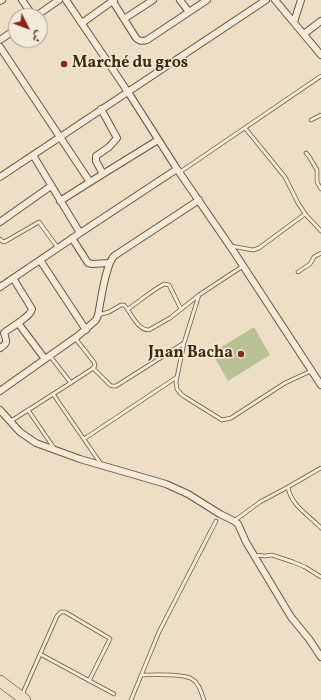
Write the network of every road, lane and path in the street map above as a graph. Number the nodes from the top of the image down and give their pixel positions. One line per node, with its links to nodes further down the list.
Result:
1 (59, 0): 10 (street)
2 (66, 0): 15 (street)
3 (113, 0): 12 (street); 15 (street)
4 (153, 0): 12 (street)
5 (180, 0): 11 (street)
6 (207, 0): 11 (street)
7 (266, 0): 20 (street)
8 (275, 0): 14 (street)
9 (301, 0): 14 (street)
10 (46, 8)
11 (189, 12): 12 (street)
12 (124, 19)
13 (321, 21): 16 (street)
14 (294, 22): 16 (street)
15 (82, 23): 20 (street)
16 (304, 34): 18 (street)
17 (0, 47): 25 (street)
18 (321, 55)
19 (321, 76): 24 (lane)
20 (128, 92): 21 (street); 26 (street)
21 (102, 109): 25 (street); 30 (street)
22 (321, 115): 23 (lane)
23 (311, 120)
24 (245, 128): 29 (lane); 37 (lane)
25 (60, 137): 28 (street); 32 (street)
26 (158, 140): 29 (street); 30 (street)
27 (306, 153): 34 (lane)
28 (33, 155): 31 (street); 33 (street)
29 (178, 171): 36 (street); 40 (street)
30 (103, 174): 32 (street)
31 (0, 177)
32 (90, 182): 35 (street)
33 (51, 186): 35 (street); 38 (street)
34 (321, 189)
35 (60, 200): 40 (street)
36 (199, 200): 43 (street); 47 (street)
37 (305, 214): 39 (lane); 43 (lane)
38 (0, 222)
39 (321, 230)
40 (80, 232): 41 (street)
41 (72, 238): 44 (street); 47 (street)
42 (0, 239): 44 (lane)
43 (230, 246): 48 (street)
44 (58, 248): 46 (street)
45 (321, 253): 49 (lane)
46 (40, 260): 50 (street); 57 (street)
47 (109, 264): 55 (street)
48 (243, 266): 52 (lane); 63 (street)
49 (298, 272)
50 (13, 278): 51 (street); 56 (street)
51 (0, 287)
52 (199, 295): 54 (lane); 59 (lane)
53 (128, 309): 54 (lane); 54 (lane); 55 (lane)
54 (181, 309)
55 (98, 315): 57 (street)
56 (18, 323): 60 (street); 61 (street)
57 (86, 330): 58 (street)
58 (75, 338): 61 (street); 62 (lane)
59 (184, 344): 62 (lane); 64 (lane)
60 (0, 348)
61 (47, 357): 65 (lane); 67 (street)
62 (93, 368): 65 (lane)
63 (312, 371): 64 (lane); 66 (street)
64 (177, 377): 72 (lane)
65 (71, 383): 68 (lane)
66 (321, 385)
67 (0, 391)
68 (53, 394): 70 (lane); 72 (lane)
69 (0, 410): 71 (street)
70 (28, 410): 71 (lane); 73 (lane)
71 (11, 421): 73 (street)
72 (84, 439): 74 (lane)
73 (56, 450): 74 (street)
74 (102, 467): 78 (street)
75 (321, 468): 76 (lane)
76 (288, 487): 78 (lane); 79 (lane)
77 (216, 521): 86 (lane)
78 (234, 521): 80 (street)
79 (321, 528)
80 (254, 555): 81 (lane); 82 (street)
81 (321, 577)
82 (309, 639): 83 (lane); 85 (street)
83 (321, 650)
84 (40, 654): 87 (lane); 87 (lane); 91 (lane)
85 (321, 658)
86 (142, 675): 92 (lane); 93 (lane)
87 (89, 681): 90 (lane)
88 (0, 682): 91 (highway)
89 (0, 690): 91 (highway)
90 (114, 694)
91 (20, 699)
92 (131, 700)
93 (204, 700)

